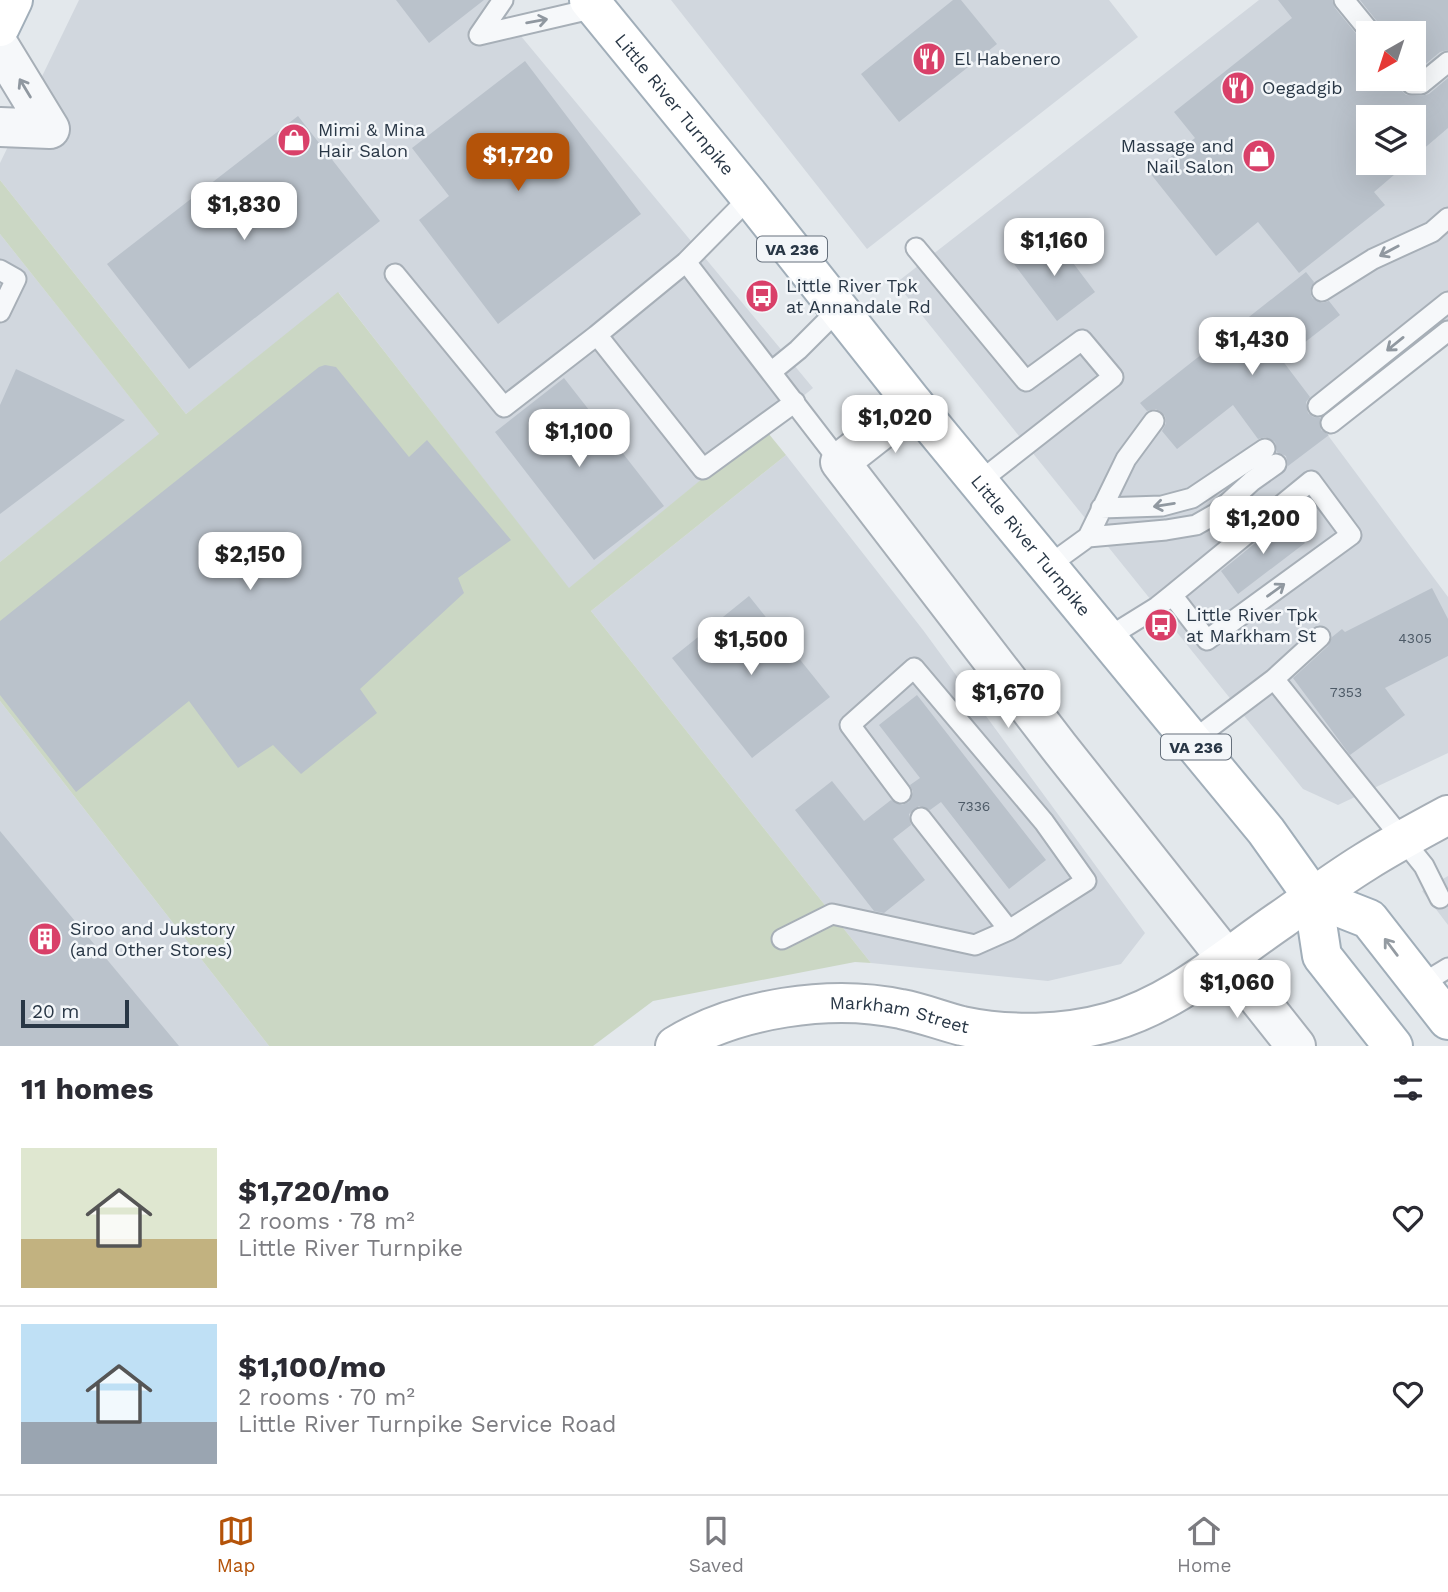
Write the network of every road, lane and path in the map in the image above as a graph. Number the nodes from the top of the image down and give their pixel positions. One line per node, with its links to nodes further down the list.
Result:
1 (13, 0): 6 (main road)
2 (503, 0): 4 (lane, one-way to 4)
3 (1344, 0): 5 (lane)
4 (592, 4): 11 (main road, Little River Turnpike / VA 236)
5 (1361, 21)
6 (0, 27)
7 (0, 47): 10 (street, one-way to 7)
8 (1448, 62): 9 (lane)
9 (1426, 80)
10 (0, 127)
11 (750, 197): 14 (lane); 19 (main road, Little River Turnpike / VA 236)
12 (1448, 218): 17 (lane, one-way to 17)
13 (916, 248): 30 (lane)
14 (686, 262): 22 (lane); 23 (lane)
15 (0, 270): 20 (lane)
16 (395, 274): 22 (lane)
17 (1322, 291)
18 (1448, 302): 26 (lane, one-way to 26)
19 (839, 309): 23 (lane); 25 (main road, Little River Turnpike / VA 236)
20 (0, 312)
21 (1448, 331): 28 (lane)
22 (597, 335): 24 (lane)
23 (771, 372): 24 (lane)
24 (795, 402): 29 (lane)
25 (914, 404): 29 (street); 30 (main road, Little River Turnpike / VA 236)
26 (1318, 406)
27 (1154, 421): 31 (lane)
28 (1331, 423)
29 (840, 462): 47 (street)
30 (979, 482): 33 (main road, Little River Turnpike / VA 236)
31 (1101, 508): 32 (lane); 32 (lane, one-way to 31)
32 (1088, 537): 33 (lane)
33 (1048, 566): 35 (main road, Little River Turnpike / VA 236)
34 (1172, 595): 34 (lane, one-way to 34); 35 (lane)
35 (1107, 638): 38 (main road, Little River Turnpike / VA 236)
36 (1320, 638): 37 (lane)
37 (1274, 679): 38 (lane); 42 (lane)
38 (1192, 741): 43 (main road, Little River Turnpike / VA 236)
39 (901, 793): 45 (lane)
40 (1448, 815): 42 (main road, Markham Street)
41 (921, 818): 45 (lane)
42 (1403, 840): 43 (main road, Markham Street); 44 (lane)
43 (1313, 897): 47 (main road, Markham Street); 48 (main road, one-way to 43); 53 (main road, Little River Turnpike / VA 236)
44 (1440, 898)
45 (1009, 930): 46 (lane)
46 (782, 939)
47 (1225, 958): 50 (main road, Markham Street); 52 (street)
48 (1434, 977): 49 (main road)
49 (1448, 1020)
50 (961, 1036): 51 (main road, Markham Street)
51 (675, 1046)
52 (1296, 1046)
53 (1393, 1046)

